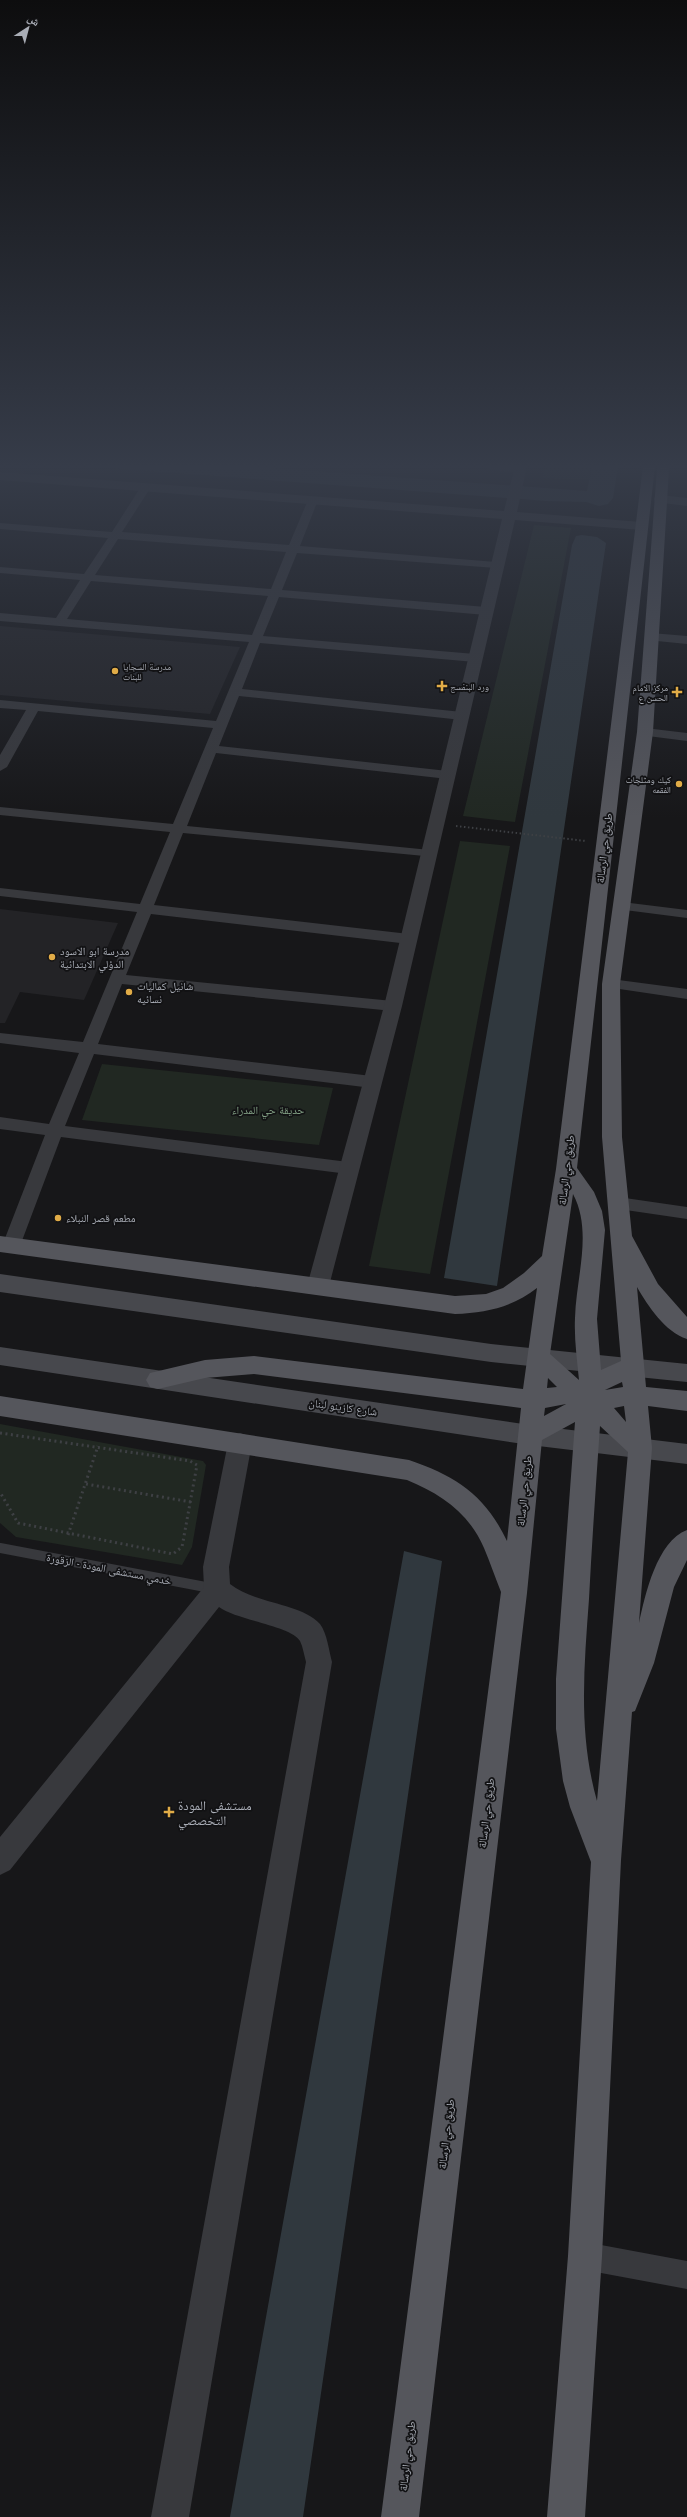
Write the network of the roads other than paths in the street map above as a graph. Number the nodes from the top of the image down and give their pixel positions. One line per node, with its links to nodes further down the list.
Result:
1 (84, 583): 10 (street)
2 (164, 583): 7 (street)
3 (279, 583): 7 (street)
4 (492, 583): 8 (street)
5 (634, 583): 43 (main road, طريق حي الرسالة)
6 (654, 583): 11 (main road)
7 (275, 593): 8 (street); 12 (street)
8 (486, 611): 14 (street)
9 (0, 617): 10 (street)
10 (59, 622): 12 (street)
11 (651, 637): 13 (street); 20 (main road)
12 (256, 639): 14 (street); 15 (street)
13 (687, 640)
14 (475, 658): 18 (street)
15 (235, 692): 18 (street); 19 (street)
16 (0, 704): 17 (street)
17 (34, 707): 19 (street); 23 (street)
18 (462, 716): 24 (street)
19 (221, 725): 22 (street)
20 (645, 732): 21 (street); 29 (main road)
21 (687, 737)
22 (212, 748): 24 (street); 26 (street)
23 (0, 767)
24 (448, 774): 27 (street)
25 (0, 811): 26 (street)
26 (178, 829): 27 (street); 30 (street)
27 (430, 854): 32 (street)
28 (0, 892): 30 (street)
29 (622, 906): 31 (street); 34 (main road)
30 (146, 908): 32 (street); 33 (street)
31 (687, 914)
32 (409, 939): 36 (street)
33 (117, 979): 36 (street); 38 (street)
34 (611, 984): 35 (street); 44 (main road)
35 (687, 994)
36 (393, 1006): 39 (street)
37 (0, 1038): 38 (street)
38 (88, 1049): 39 (street); 41 (street)
39 (372, 1082): 42 (street)
40 (0, 1123): 41 (street)
41 (55, 1130): 42 (street); 47 (street)
42 (348, 1168): 50 (street)
43 (566, 1169): 48 (main road, طريق حي الرسالة); 54 (main road)
44 (618, 1203): 45 (street); 46 (main road)
45 (687, 1213)
46 (620, 1227): 51 (main road); 55 (main road)
47 (5, 1245): 50 (main road)
48 (554, 1258): 50 (main road); 53 (main road, طريق حي الرسالة)
49 (0, 1283): 53 (main road)
50 (318, 1286)
51 (687, 1330)
52 (0, 1356): 57 (main road, شارع كازينو لبنان)
53 (538, 1358): 54 (main road); 59 (main road); 60 (main road, طريق حي الرسالة)
54 (589, 1363): 55 (main road); 59 (main road)
55 (631, 1367): 56 (main road); 58 (main road); 59 (main road)
56 (687, 1373)
57 (158, 1380): 60 (main road); 63 (main road, شارع كازينو لبنان)
58 (636, 1396): 59 (main road); 61 (main road); 66 (main road)
59 (587, 1398): 60 (main road); 63 (main road); 65 (main road); 66 (main road)
60 (533, 1400): 63 (main road, طريق حي الرسالة)
61 (687, 1401)
62 (0, 1406): 64 (main road)
63 (530, 1435): 65 (main road, شارع كازينو لبنان); 71 (main road, طريق حي الرسالة)
64 (240, 1443): 70 (street); 71 (main road)
65 (589, 1443): 66 (main road, شارع كازينو لبنان); 74 (main road)
66 (640, 1448): 67 (main road, شارع كازينو لبنان); 72 (main road)
67 (687, 1454)
68 (687, 1541): 72 (main road)
69 (0, 1548): 70 (lane, خدمي مستشفى المودة - الزقورة)
70 (217, 1590): 73 (street); 77 (street)
71 (514, 1593): 78 (main road, طريق حي الرسالة)
72 (618, 1717): 74 (main road)
73 (0, 1860)
74 (606, 1860): 75 (main road)
75 (585, 2256): 76 (street); 79 (main road)
76 (687, 2275)
77 (170, 2517)
78 (400, 2517)
79 (566, 2517)

